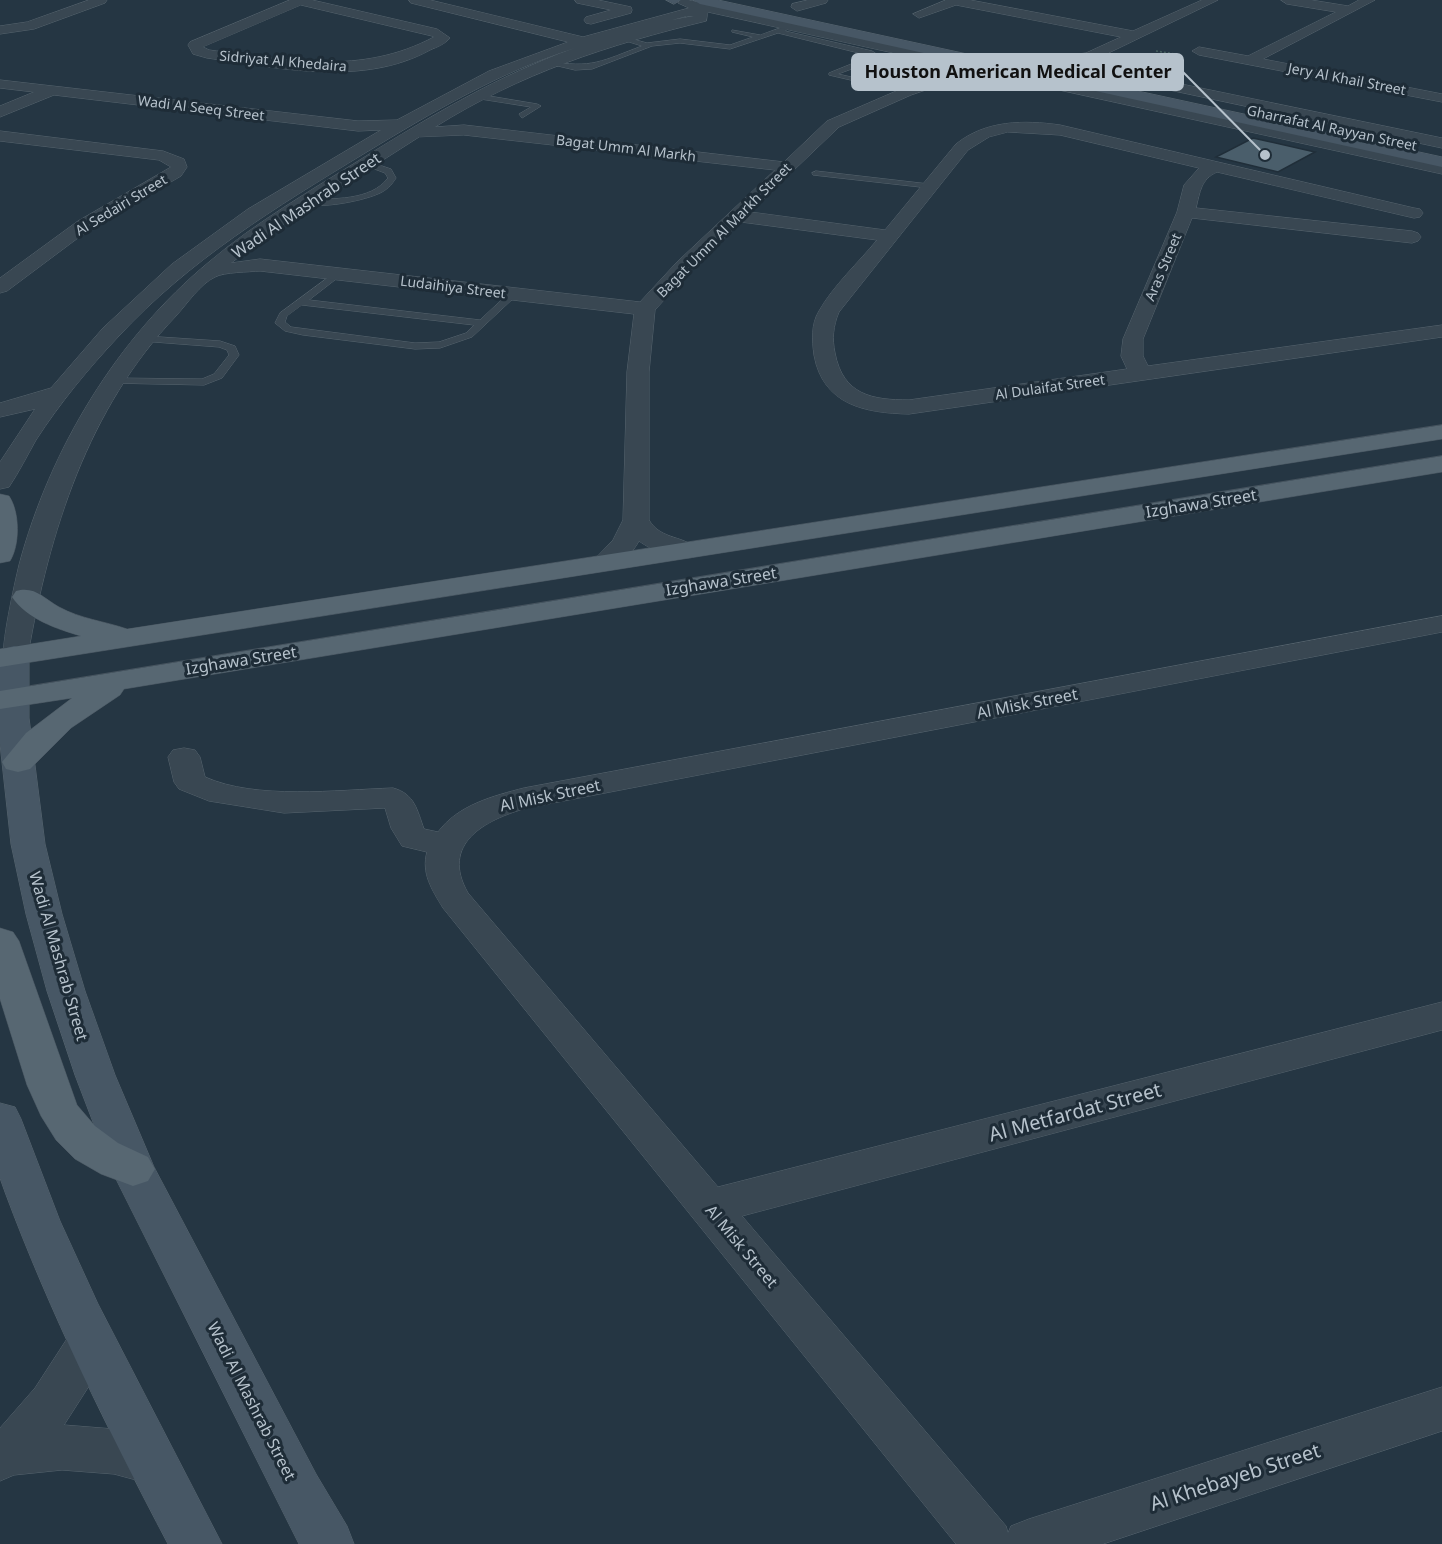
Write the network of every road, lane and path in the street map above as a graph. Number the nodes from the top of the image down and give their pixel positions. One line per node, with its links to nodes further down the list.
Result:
1 (101, 0): 20 (street)
2 (298, 0): 15 (street, Sidriyat Al Khedaira); 15 (street, Sidriyat Al Khedaira)
3 (415, 0): 22 (street)
4 (581, 0): 25 (street)
5 (673, 0): 18 (street, Gharrafat Al Rayyan Street); 25 (street, Wadi Al Mashrab Street)
6 (700, 0): 19 (main road, Gharrafat Al Rayyan Street)
7 (729, 0): 29 (main road, Gharrafat Al Rayyan Street)
8 (762, 0): 19 (street, Gharrafat Al Rayyan Street)
9 (822, 0): 19 (street)
10 (957, 0): 17 (street); 23 (street)
11 (1212, 0): 23 (street)
12 (1287, 0): 16 (street)
13 (1369, 0): 16 (street, Jery Al Khail Street)
14 (363, 2): 15 (street)
15 (335, 9)
16 (1350, 10): 32 (street, Jery Al Khail Street)
17 (919, 14)
18 (743, 16): 19 (street, Gharrafat Al Rayyan Street); 26 (street, Wadi Al Mashrab Street)
19 (789, 21): 24 (lane); 30 (street, Gharrafat Al Rayyan Street); 33 (lane); 36 (street, Gharrafat Al Rayyan Street); 48 (main road, Gharrafat Al Rayyan Street)
20 (0, 30)
21 (734, 31): 24 (lane)
22 (547, 33): 25 (street); 25 (street)
23 (1136, 36): 35 (street)
24 (761, 37): 27 (lane)
25 (580, 38): 25 (street, Wadi Al Mashrab Street); 26 (street, Wadi Al Mashrab Street); 31 (lane); 34 (street, Wadi Al Mashrab Street); 50 (street, Wadi Al Mashrab Street)
26 (625, 39): 27 (lane)
27 (648, 45): 31 (lane)
28 (1199, 51): 32 (street, Jery Al Khail Street)
29 (987, 54): 30 (main road); 39 (main road, Gharrafat Al Rayyan Street)
30 (1028, 56): 35 (street, Gharrafat Al Rayyan Street)
31 (615, 60): 34 (lane)
32 (1251, 60): 44 (street, Jery Al Khail Street)
33 (863, 61): 36 (lane); 42 (lane)
34 (548, 63): 43 (street, Wadi Al Mashrab Street)
35 (1092, 64): 37 (street, Gharrafat Al Rayyan Street)
36 (952, 72): 42 (street, Bagat Umm Al Markh Street); 49 (street, Gharrafat Al Rayyan Street)
37 (1119, 76): 39 (main road); 54 (street, Gharrafat Al Rayyan Street)
38 (0, 84): 41 (street, Wadi Al Seeq Street)
39 (1144, 88): 55 (main road, Gharrafat Al Rayyan Street)
40 (0, 90): 41 (street, Wadi Al Seeq Street)
41 (46, 92): 45 (street); 50 (street, Wadi Al Seeq Street); 53 (street, Wadi Al Seeq Street)
42 (911, 92): 58 (street, Bagat Umm Al Markh Street)
43 (477, 96): 46 (lane); 47 (street, Wadi Al Mashrab Street)
44 (1442, 98)
45 (0, 112)
46 (522, 116)
47 (440, 117): 50 (street, Wadi Al Mashrab Street); 51 (street, Bagat Umm Al Markh)
48 (1275, 125): 49 (main road); 56 (main road, Gharrafat Al Rayyan Street)
49 (1245, 126): 60 (street, Gharrafat Al Rayyan Street)
50 (409, 129): 51 (street, Bagat Umm Al Markh); 53 (street, Wadi Al Mashrab Street); 57 (street, Wadi Al Mashrab Street)
51 (464, 130): 58 (street, Bagat Umm Al Markh)
52 (5, 139): 73 (street, Al Sedairi Street)
53 (377, 140): 82 (street, Wadi Al Mashrab Street)
54 (1442, 143)
55 (1442, 151)
56 (1442, 162)
57 (367, 163): 63 (street, Wadi Al Mashrab Street); 63 (lane)
58 (788, 167): 66 (street, Bagat Umm Al Markh Street)
59 (1214, 167): 62 (street, Al Dulaifat Street); 64 (street, Aras Street); 65 (street, Al Dulaifat Street)
60 (1442, 169)
61 (816, 173): 62 (lane)
62 (929, 186): 67 (street, Al Dulaifat Street)
63 (306, 202): 69 (street, Wadi Al Mashrab Street)
64 (1186, 212): 68 (street); 80 (street, Aras Street)
65 (1414, 213)
66 (736, 216): 67 (street); 76 (street, Bagat Umm Al Markh Street)
67 (890, 236): 80 (street, Al Dulaifat Street)
68 (1412, 237)
69 (233, 252): 70 (street, Ludaihiya Street); 71 (street, Wadi Al Mashrab Street)
70 (260, 265): 71 (street, Ludaihiya Street); 72 (street, Ludaihiya Street)
71 (211, 271): 79 (street, Wadi Al Mashrab Street)
72 (337, 273): 74 (street, Ludaihiya Street); 75 (lane)
73 (0, 287)
74 (513, 294): 76 (street, Ludaihiya Street); 77 (lane)
75 (300, 302): 77 (lane); 77 (lane)
76 (645, 309): 89 (street, Bagat Umm Al Markh Street)
77 (483, 323)
78 (1442, 331): 80 (street, Al Dulaifat Street)
79 (145, 339): 81 (street, Wadi Al Mashrab Street); 81 (lane)
80 (1141, 375)
81 (114, 381): 94 (street, Wadi Al Mashrab Street)
82 (58, 393): 83 (street); 84 (street, Wadi Al Mashrab Street)
83 (0, 411): 84 (street)
84 (32, 427): 87 (street, Wadi Al Mashrab Street)
85 (1442, 432): 90 (main road, Izghawa Street)
86 (1442, 464): 98 (main road, Izghawa Street)
87 (0, 482)
88 (0, 502): 92 (main road)
89 (636, 520): 91 (street); 93 (street, Bagat Umm Al Markh Street)
90 (827, 529): 91 (main road, Izghawa Street); 97 (main road)
91 (685, 551): 93 (main road, Izghawa Street)
92 (0, 555)
93 (603, 564): 96 (main road, Izghawa Street)
94 (26, 597): 96 (main road); 97 (street, Wadi Al Mashrab Street)
95 (1442, 624): 101 (street, Al Misk Street)
96 (135, 637): 97 (main road, Izghawa Street)
97 (5, 678): 98 (main road, Izghawa Street); 100 (main road, Wadi Al Mashrab Street)
98 (132, 678): 100 (main road)
99 (184, 757): 101 (street)
100 (18, 762): 105 (main road, Wadi Al Mashrab Street)
101 (446, 845): 106 (street, Al Misk Street)
102 (0, 941): 105 (main road)
103 (1442, 1016): 106 (street, Al Metfardat Street)
104 (0, 1119): 107 (main road)
105 (133, 1169): 112 (main road, Wadi Al Mashrab Street)
106 (709, 1207): 113 (street, Al Misk Street)
107 (92, 1339): 109 (street); 110 (main road)
108 (1442, 1409): 114 (street, Al Khebayeb Street)
109 (3, 1456): 110 (street)
110 (151, 1461): 111 (main road)
111 (196, 1544)
112 (328, 1544)
113 (988, 1544)
114 (1029, 1544)

